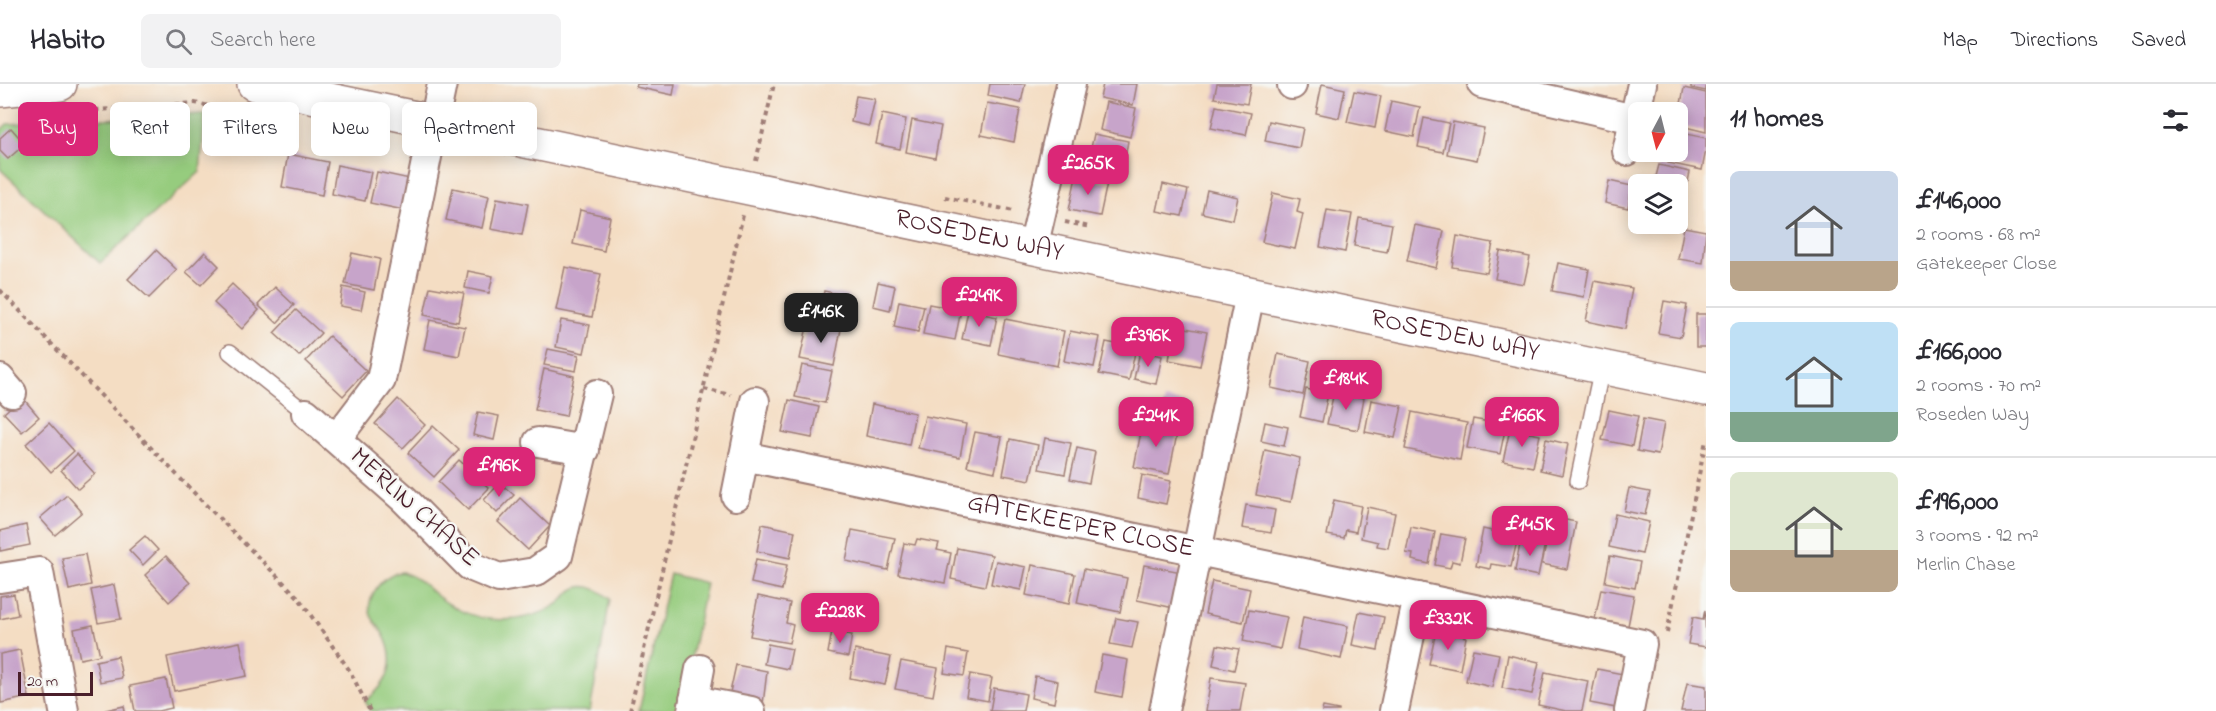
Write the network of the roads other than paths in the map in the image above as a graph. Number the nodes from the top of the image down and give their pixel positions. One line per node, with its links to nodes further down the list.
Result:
1 (442, 84): 8 (street, MERLIN CHASE)
2 (1071, 84): 16 (street)
3 (1482, 84): 11 (street)
4 (1642, 84): 9 (street)
5 (0, 90): 6 (street)
6 (59, 99)
7 (254, 99): 10 (street, ROSEDEN WAY)
8 (438, 102)
9 (1638, 102)
10 (402, 118)
11 (1628, 118)
12 (1628, 146): 14 (street)
13 (537, 150): 16 (street, ROSEDEN WAY)
14 (1627, 151)
15 (427, 156): 24 (street, MERLIN CHASE)
16 (1033, 248): 17 (street, ROSEDEN WAY)
17 (1250, 294): 19 (street, ROSEDEN WAY); 30 (street)
18 (230, 352): 23 (lane)
19 (1602, 367): 20 (street, ROSEDEN WAY); 28 (lane)
20 (1706, 389)
21 (597, 394): 26 (street, MERLIN CHASE)
22 (755, 401): 27 (street)
23 (306, 413): 24 (street, MERLIN CHASE)
24 (337, 438): 26 (street, MERLIN CHASE)
25 (538, 442): 26 (street)
26 (585, 450)
27 (744, 456): 29 (street); 30 (street, GATEKEEPER CLOSE)
28 (1578, 481)
29 (736, 496)
30 (1196, 550): 32 (street, GATEKEEPER CLOSE); 37 (street)
31 (0, 578): 35 (street)
32 (1418, 597): 38 (street); 39 (street, GATEKEEPER CLOSE)
33 (700, 669): 34 (street)
34 (693, 706): 36 (street)
35 (64, 711)
36 (752, 711)
37 (1164, 711)
38 (1394, 711)
39 (1629, 711)

